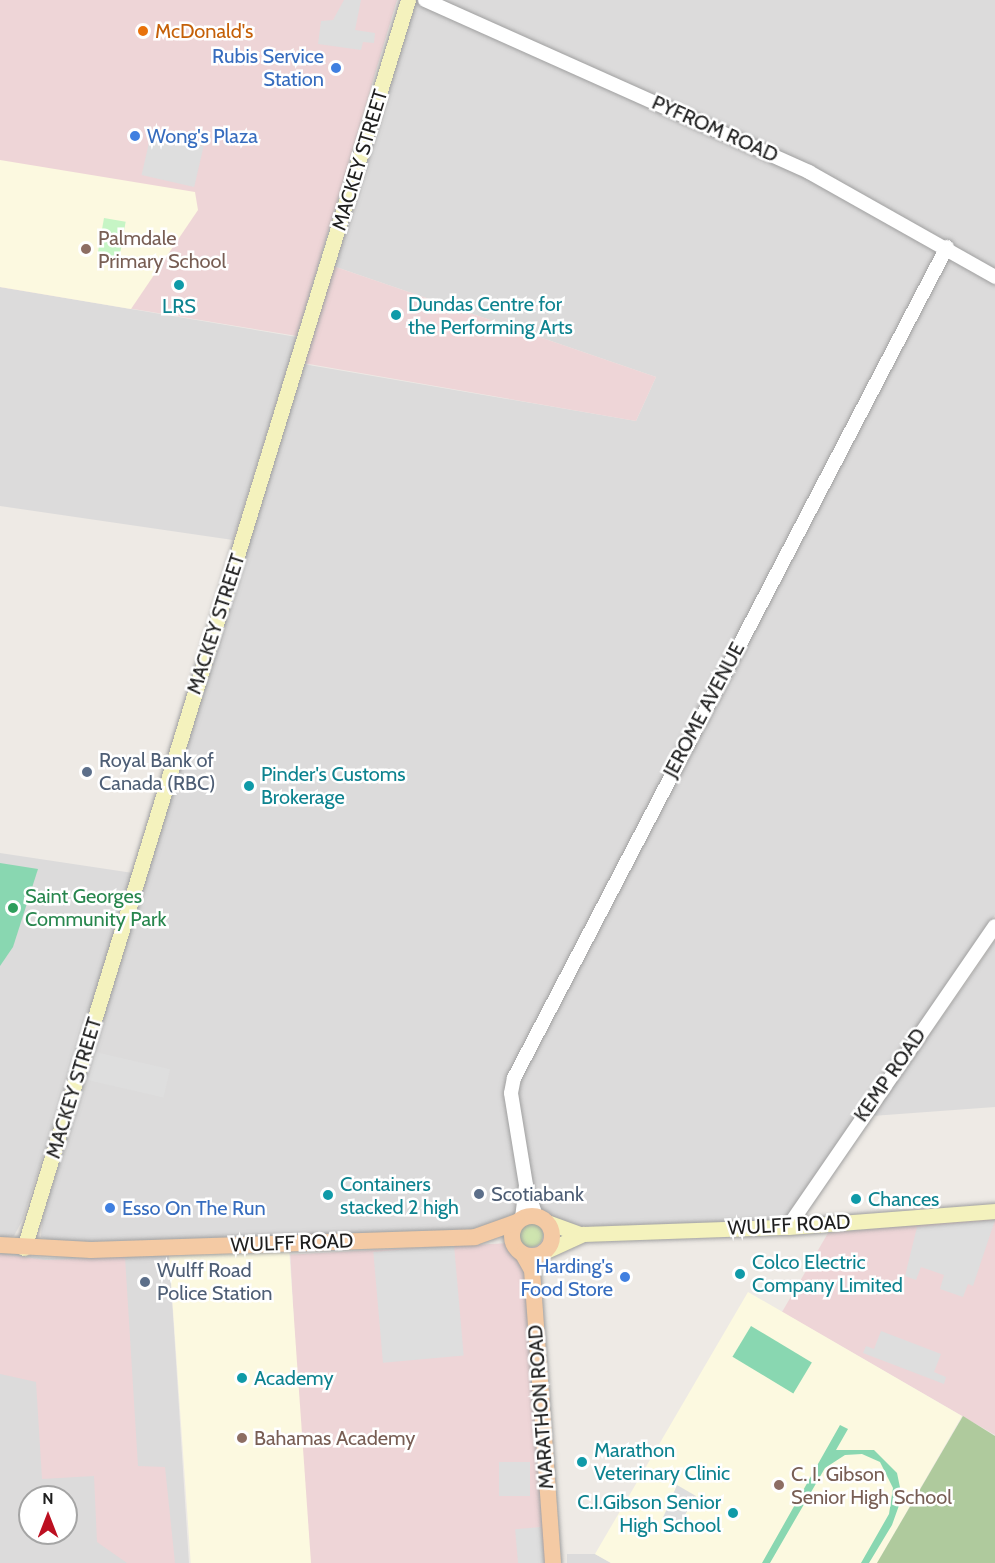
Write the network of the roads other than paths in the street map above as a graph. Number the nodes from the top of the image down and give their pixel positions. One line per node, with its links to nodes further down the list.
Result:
1 (408, 0): 12 (main road, MACKEY STREET)
2 (425, 0): 3 (street, PYFROM ROAD)
3 (947, 248): 4 (street, PYFROM ROAD); 7 (street, JEROME AVENUE)
4 (995, 277)
5 (995, 926): 8 (street, KEMP ROAD)
6 (995, 1211): 8 (main road, WULFF ROAD)
7 (531, 1220): 9 (main road, WULFF ROAD); 10 (main road, WULFF ROAD); 13 (main road, MARATHON ROAD); 14 (main road, MARATHON ROAD)
8 (788, 1227): 9 (main road, WULFF ROAD)
9 (583, 1234): 13 (main road, WULFF ROAD)
10 (476, 1237): 12 (main road, WULFF ROAD); 14 (main road, WULFF ROAD)
11 (0, 1245): 12 (main road, WULFF ROAD)
12 (24, 1248)
13 (545, 1252): 14 (main road); 16 (main road, MARATHON ROAD)
14 (521, 1253): 15 (main road, MARATHON ROAD)
15 (553, 1563)
16 (559, 1563)

